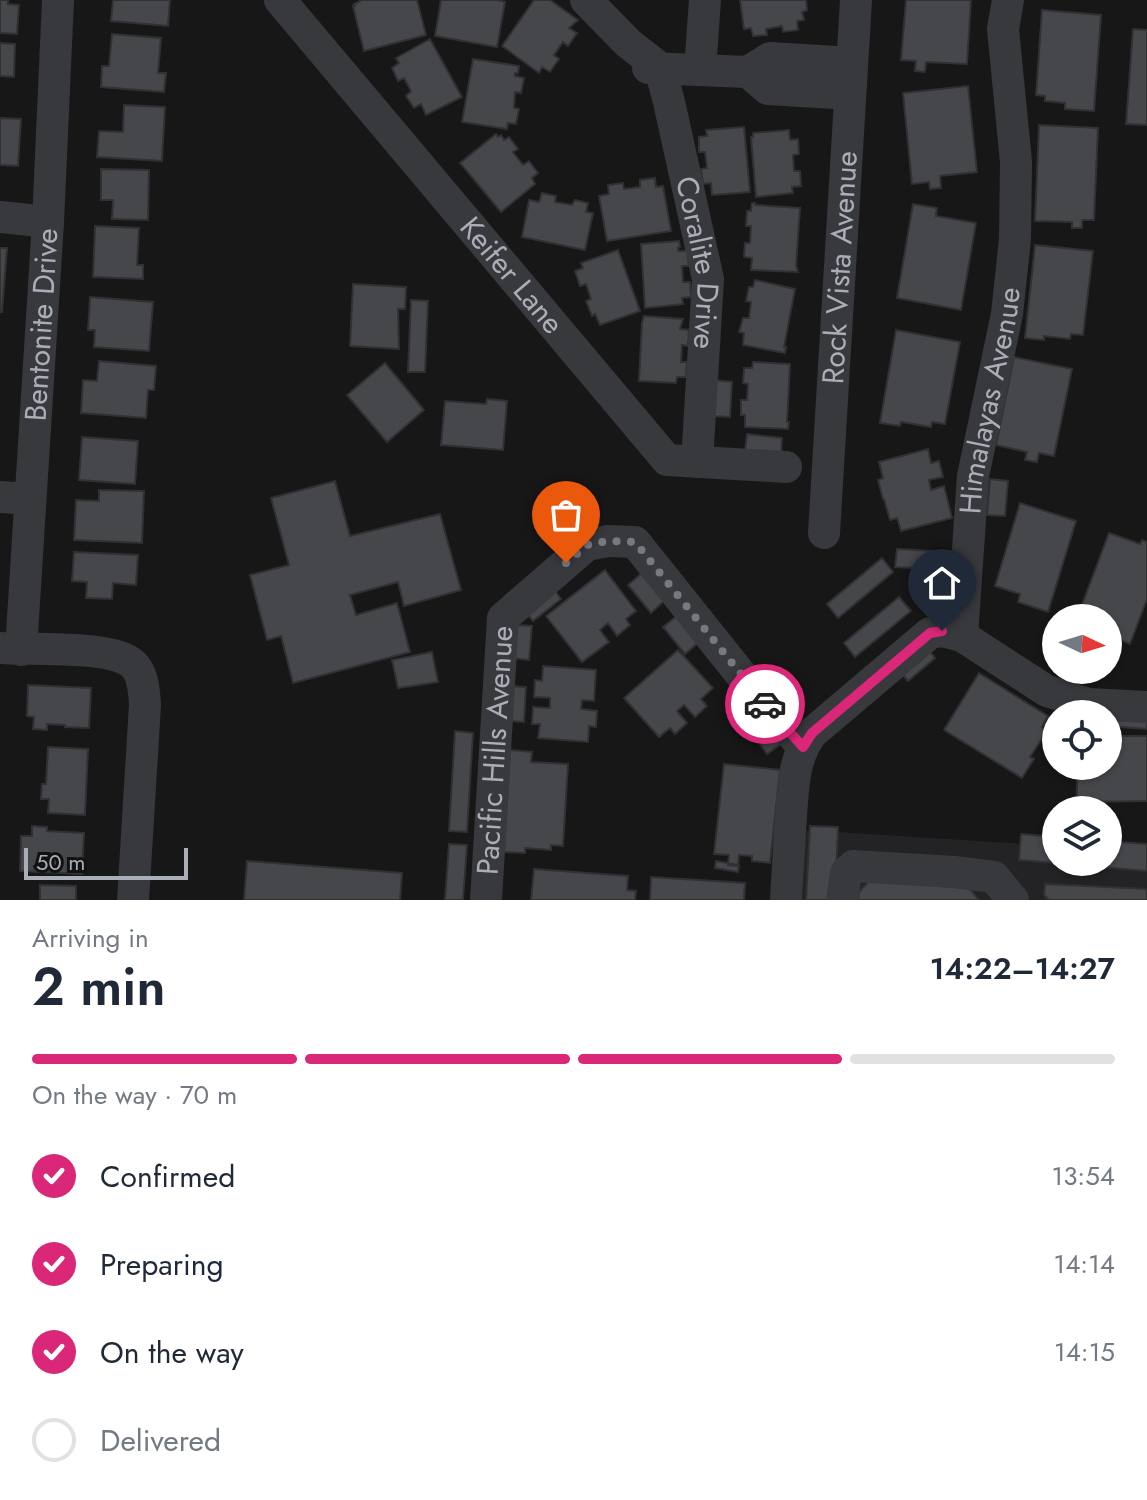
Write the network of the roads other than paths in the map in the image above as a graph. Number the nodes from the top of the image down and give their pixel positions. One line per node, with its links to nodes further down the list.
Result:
1 (58, 0): 11 (street, Bentonite Drive)
2 (586, 0): 7 (street)
3 (705, 0): 8 (street)
4 (856, 0): 9 (street, Rock Vista Avenue)
5 (1008, 0): 16 (street, Himalayas Avenue)
6 (286, 2): 12 (street, Keifer Lane)
7 (654, 68): 8 (street); 12 (street, Coralite Drive)
8 (700, 70): 9 (street)
9 (851, 79): 15 (street, Rock Vista Avenue)
10 (0, 217): 11 (street)
11 (48, 222): 14 (street, Bentonite Drive)
12 (697, 462): 13 (street, Keifer Lane)
13 (786, 467)
14 (15, 498): 17 (street, Bentonite Drive)
15 (824, 533)
16 (962, 636): 18 (street); 19 (street)
17 (11, 649): 20 (street)
18 (1147, 707)
19 (803, 747): 21 (street, Pacific Hills Avenue); 22 (street)
20 (133, 900)
21 (486, 900)
22 (786, 900)
23 (842, 900): 24 (street)
24 (1013, 900)

